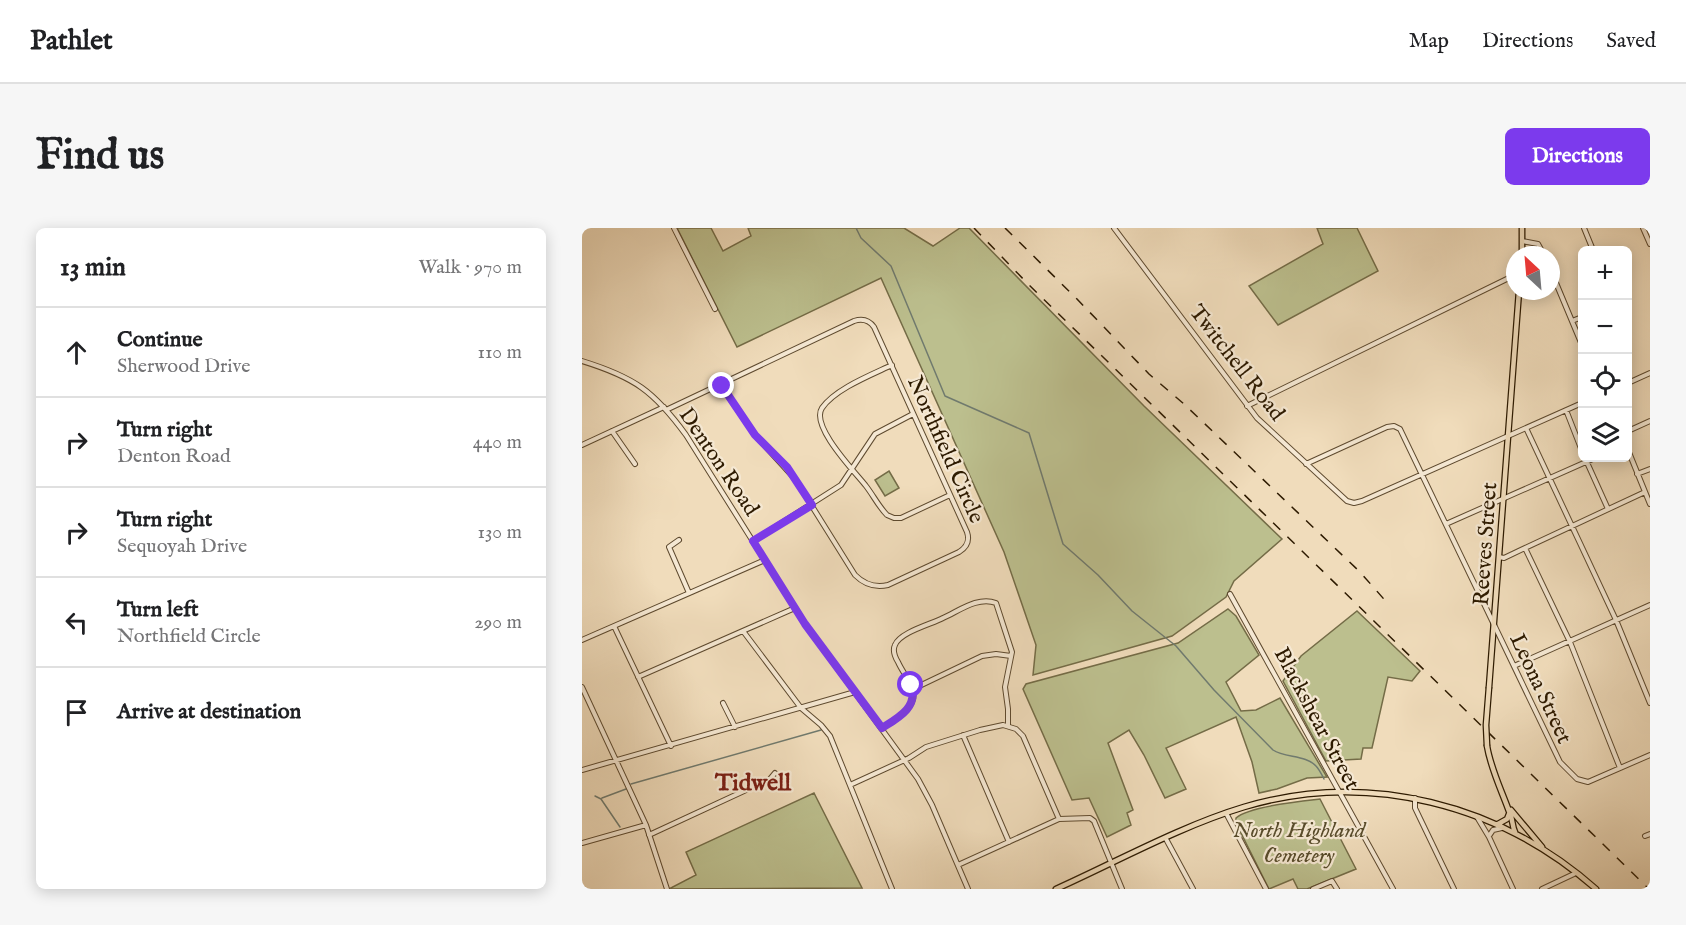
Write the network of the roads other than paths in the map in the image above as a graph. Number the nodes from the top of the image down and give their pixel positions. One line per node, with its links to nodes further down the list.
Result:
1 (674, 228): 14 (street)
2 (1114, 228): 24 (street, Twitchell Road)
3 (1522, 228): 6 (main road)
4 (1584, 228): 10 (street)
5 (1643, 228): 7 (street)
6 (1522, 241): 8 (main road); 9 (street)
7 (1650, 244)
8 (1522, 246)
9 (1539, 246)
10 (1591, 246)
11 (1506, 279): 24 (street)
12 (1560, 292): 16 (street)
13 (1518, 300): 32 (main road, Reeves Street)
14 (715, 309)
15 (1578, 319): 16 (street)
16 (1572, 321): 17 (street)
17 (1578, 335)
18 (582, 361): 25 (street, Denton Road)
19 (892, 365): 22 (street, Northfield Circle); 27 (street, Northfield Circle); 40 (street)
20 (1650, 373): 21 (street)
21 (1632, 381)
22 (720, 384): 25 (street, Northfield Circle); 49 (street, Northfield Circle)
23 (1578, 405): 26 (street)
24 (1247, 406): 39 (street, Twitchell Road)
25 (665, 408): 31 (street, Northfield Circle); 54 (street, Denton Road)
26 (1566, 410): 29 (street); 33 (street)
27 (914, 414): 40 (street); 46 (street, Northfield Circle)
28 (1650, 422): 30 (street)
29 (1526, 428): 32 (street); 44 (street)
30 (1632, 429)
31 (612, 431): 34 (street, Northfield Circle); 38 (street)
32 (1508, 436): 42 (street); 47 (main road, Reeves Street)
33 (1578, 441)
34 (582, 445)
35 (1632, 461): 43 (street)
36 (1580, 462): 44 (street)
37 (1587, 462): 50 (street)
38 (635, 464)
39 (1306, 464): 42 (street, Twitchell Road); 42 (street, Leona Street)
40 (853, 469): 46 (street); 49 (street)
41 (1650, 469): 43 (street)
42 (1423, 473): 51 (street, Leona Street)
43 (1637, 474): 45 (street)
44 (1550, 478): 47 (street); 52 (street)
45 (1645, 492): 48 (street); 50 (street)
46 (950, 495): 49 (street, Northfield Circle)
47 (1504, 498): 51 (street); 56 (main road, Reeves Street)
48 (1650, 504)
49 (812, 505): 54 (street)
50 (1608, 509): 52 (street)
51 (1446, 524): 63 (street, Leona Street)
52 (1572, 526): 55 (street); 62 (street)
53 (679, 540): 58 (street)
54 (753, 541): 57 (street, Denton Road)
55 (1525, 548): 56 (street); 67 (street)
56 (1499, 557): 63 (main road, Reeves Street)
57 (765, 560): 58 (street); 61 (street, Denton Road)
58 (689, 593): 64 (street)
59 (1230, 594): 89 (street, Blackshear Street)
60 (1650, 605): 62 (street)
61 (795, 608): 65 (street); 73 (street, Denton Road)
62 (1616, 620): 67 (street); 75 (street)
63 (1494, 624): 69 (street, Leona Street); 91 (main road, Reeves Street, bridge)
64 (614, 626): 66 (street); 70 (street)
65 (743, 631): 70 (street); 76 (street)
66 (582, 640)
67 (1570, 642): 69 (street); 85 (street)
68 (1011, 656): 72 (street); 72 (street); 77 (street)
69 (1514, 666): 85 (street, Leona Street)
70 (638, 677): 81 (street)
71 (582, 687): 83 (street)
72 (912, 689): 79 (street)
73 (855, 692): 76 (street); 79 (street, Denton Road)
74 (723, 703): 78 (street)
75 (1650, 703)
76 (801, 708): 78 (street); 88 (street)
77 (1008, 726): 80 (street); 96 (street)
78 (735, 727): 81 (street)
79 (882, 728): 84 (street, Denton Road)
80 (963, 735): 84 (street); 103 (street)
81 (671, 746): 83 (street)
82 (1650, 754): 85 (street)
83 (616, 760): 86 (street); 98 (street)
84 (905, 760): 88 (street); 107 (street, Denton Road)
85 (1620, 768)
86 (582, 770)
87 (776, 773): 100 (street)
88 (850, 785): 110 (street)
89 (1339, 792): 90 (main road); 93 (main road); 118 (street, Blackshear Street)
90 (1415, 798): 94 (main road); 119 (street)
91 (1503, 798): 92 (main road, Reeves Street); 95 (main road, Reeves Street)
92 (1509, 811): 97 (main road); 99 (main road, Reeves Street)
93 (1226, 813): 102 (main road); 115 (street)
94 (1475, 815): 97 (main road); 101 (street)
95 (1515, 815): 99 (main road); 105 (main road, Reeves Street)
96 (1059, 819): 103 (street); 106 (street)
97 (1498, 824): 99 (main road)
98 (646, 825): 100 (street); 104 (street)
99 (1509, 829): 101 (street); 105 (main road)
100 (649, 835): 109 (street)
101 (1489, 837): 120 (street)
102 (1166, 838): 106 (main road); 114 (street)
103 (1009, 842): 107 (street)
104 (582, 843)
105 (1545, 851): 108 (main road)
106 (1111, 864): 112 (main road); 113 (street)
107 (958, 865): 111 (street, Denton Road)
108 (1576, 872): 121 (street); 122 (main road)
109 (666, 889)
110 (892, 889)
111 (968, 889)
112 (1056, 889)
113 (1122, 889)
114 (1193, 889)
115 (1266, 889)
116 (1313, 889): 117 (street)
117 (1337, 889)
118 (1393, 889)
119 (1454, 889)
120 (1513, 889)
121 (1542, 889)
122 (1596, 889)

